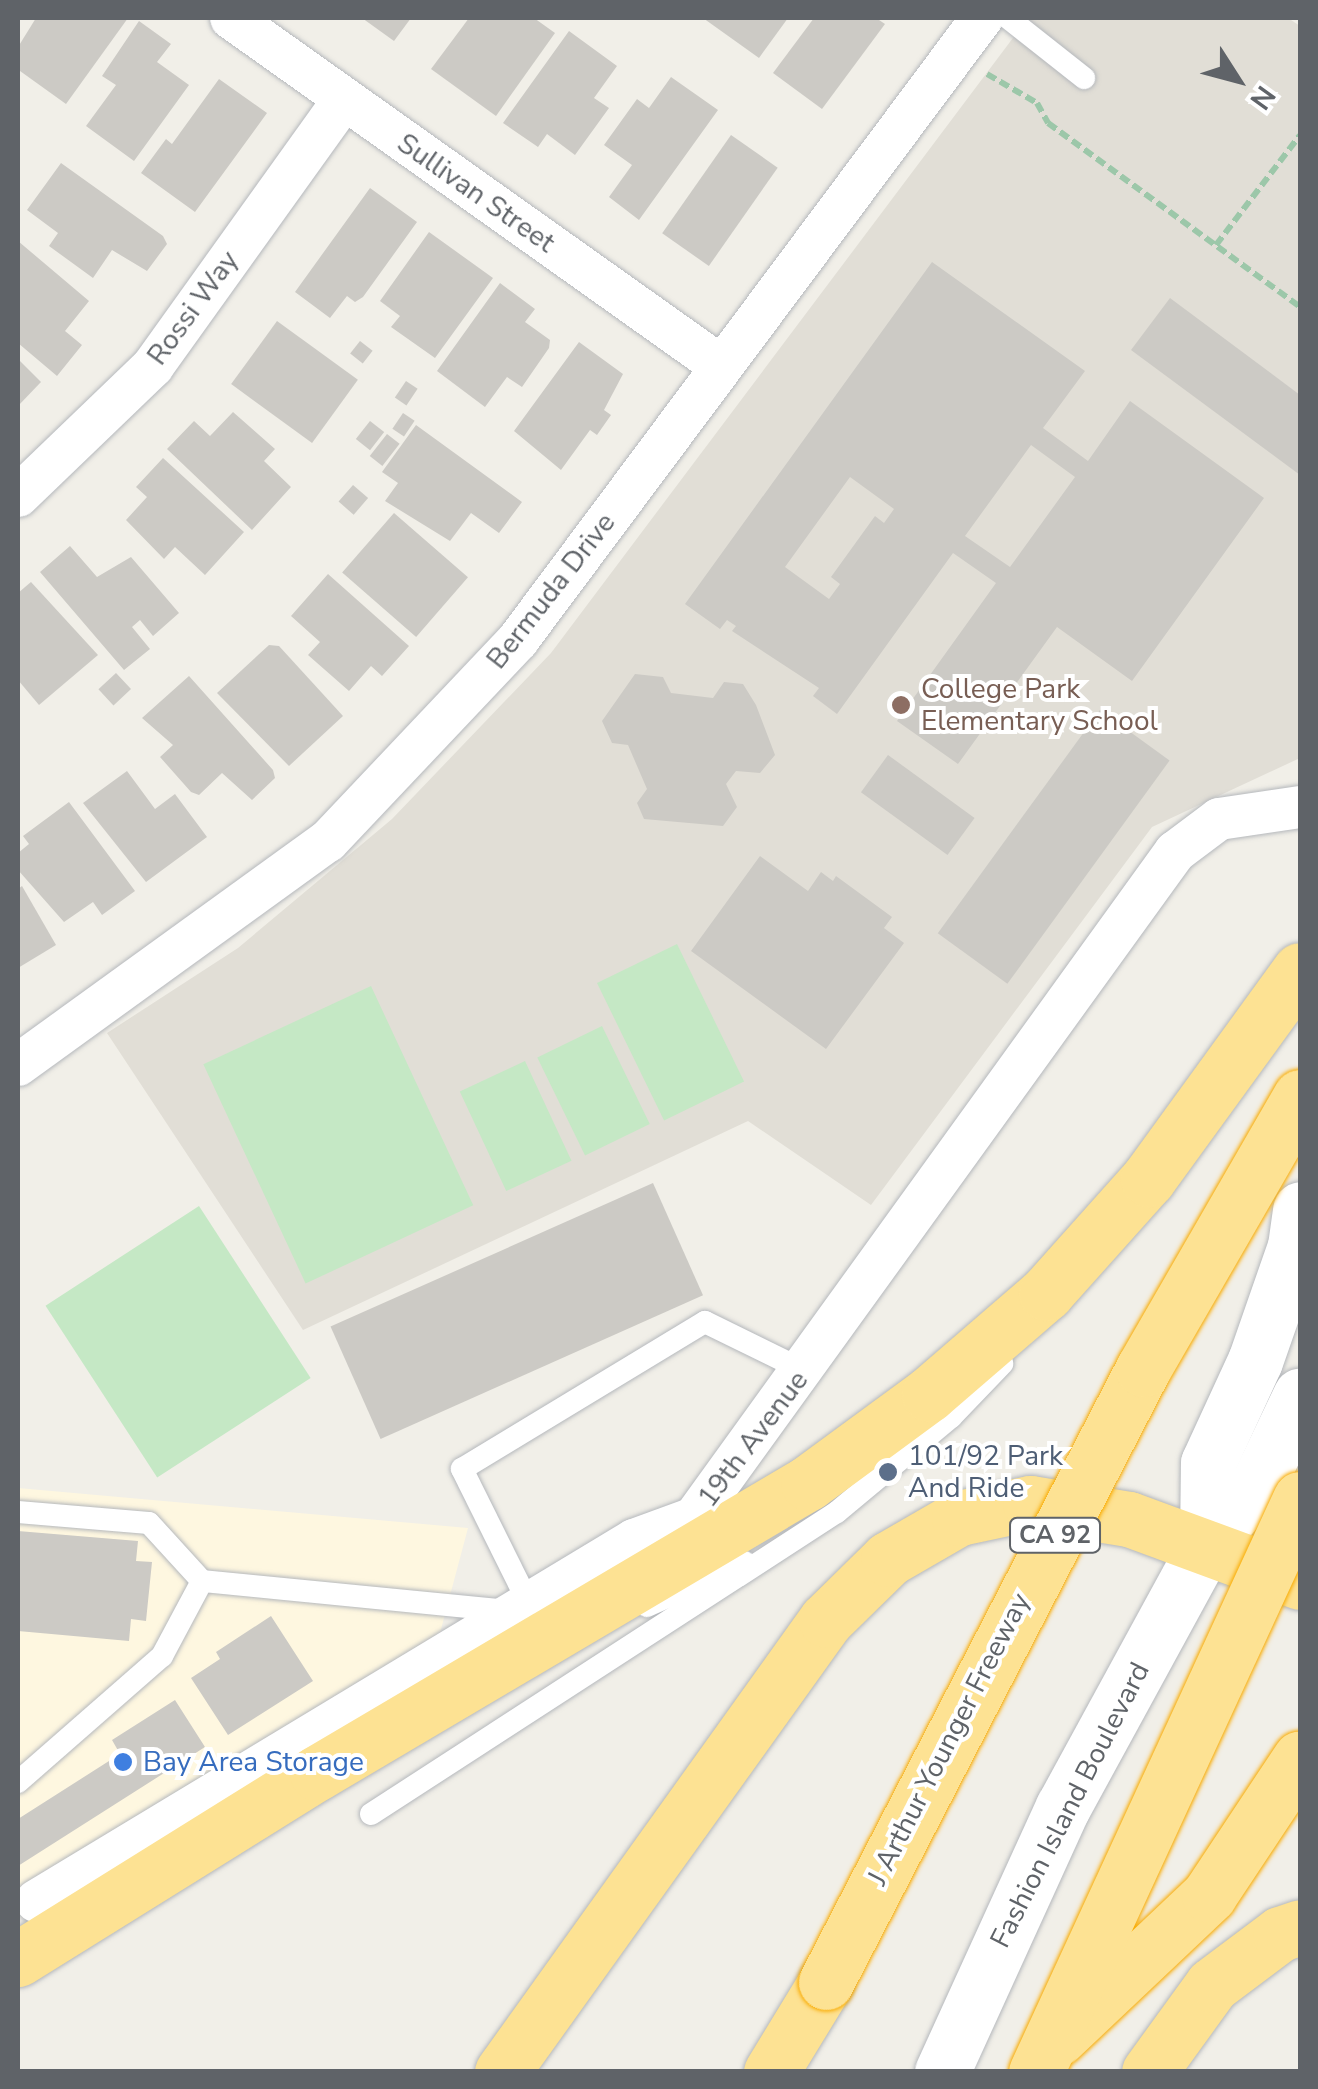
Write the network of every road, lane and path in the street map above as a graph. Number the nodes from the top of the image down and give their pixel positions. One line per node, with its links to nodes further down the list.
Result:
1 (231, 18): 6 (street, Sullivan Street)
2 (982, 18): 4 (street, Bermuda Drive)
3 (1008, 18): 5 (lane)
4 (951, 61): 8 (path); 10 (street, Bermuda Drive)
5 (1084, 78)
6 (344, 100): 10 (street, Sullivan Street); 11 (street, Rossi Way)
7 (1300, 135): 8 (path)
8 (1216, 245): 9 (path)
9 (1300, 307)
10 (722, 367): 15 (street, Bermuda Drive)
11 (18, 496)
12 (1300, 808): 18 (street, 19th Avenue)
13 (1300, 970): 14 (highway)
14 (1233, 1064): 30 (lane); 33 (highway)
15 (18, 1065)
16 (1300, 1096): 34 (highway, J Arthur Younger Freeway / CA 92, bridge)
17 (1300, 1208): 22 (main road, Fashion Island Boulevard)
18 (806, 1371): 26 (street, 19th Avenue); 26 (lane)
19 (1300, 1396): 22 (main road, Fashion Island Boulevard)
20 (1300, 1499): 40 (highway, bridge)
21 (18, 1512): 24 (lane)
22 (1207, 1542): 25 (highway); 35 (highway); 38 (main road, Fashion Island Boulevard)
23 (767, 1552): 27 (lane)
24 (202, 1581): 26 (lane); 29 (lane)
25 (1300, 1582)
26 (523, 1608): 31 (street, 19th Avenue)
27 (604, 1626)
28 (1300, 1758): 39 (highway, bridge)
29 (18, 1782)
30 (372, 1814)
31 (36, 1901)
32 (1300, 1927): 41 (highway)
33 (18, 1960)
34 (826, 1982): 36 (highway); 37 (highway, J Arthur Younger Freeway / CA 92)
35 (502, 2072)
36 (771, 2072)
37 (780, 2072)
38 (942, 2072)
39 (1018, 2072)
40 (1036, 2072)
41 (1149, 2072)

